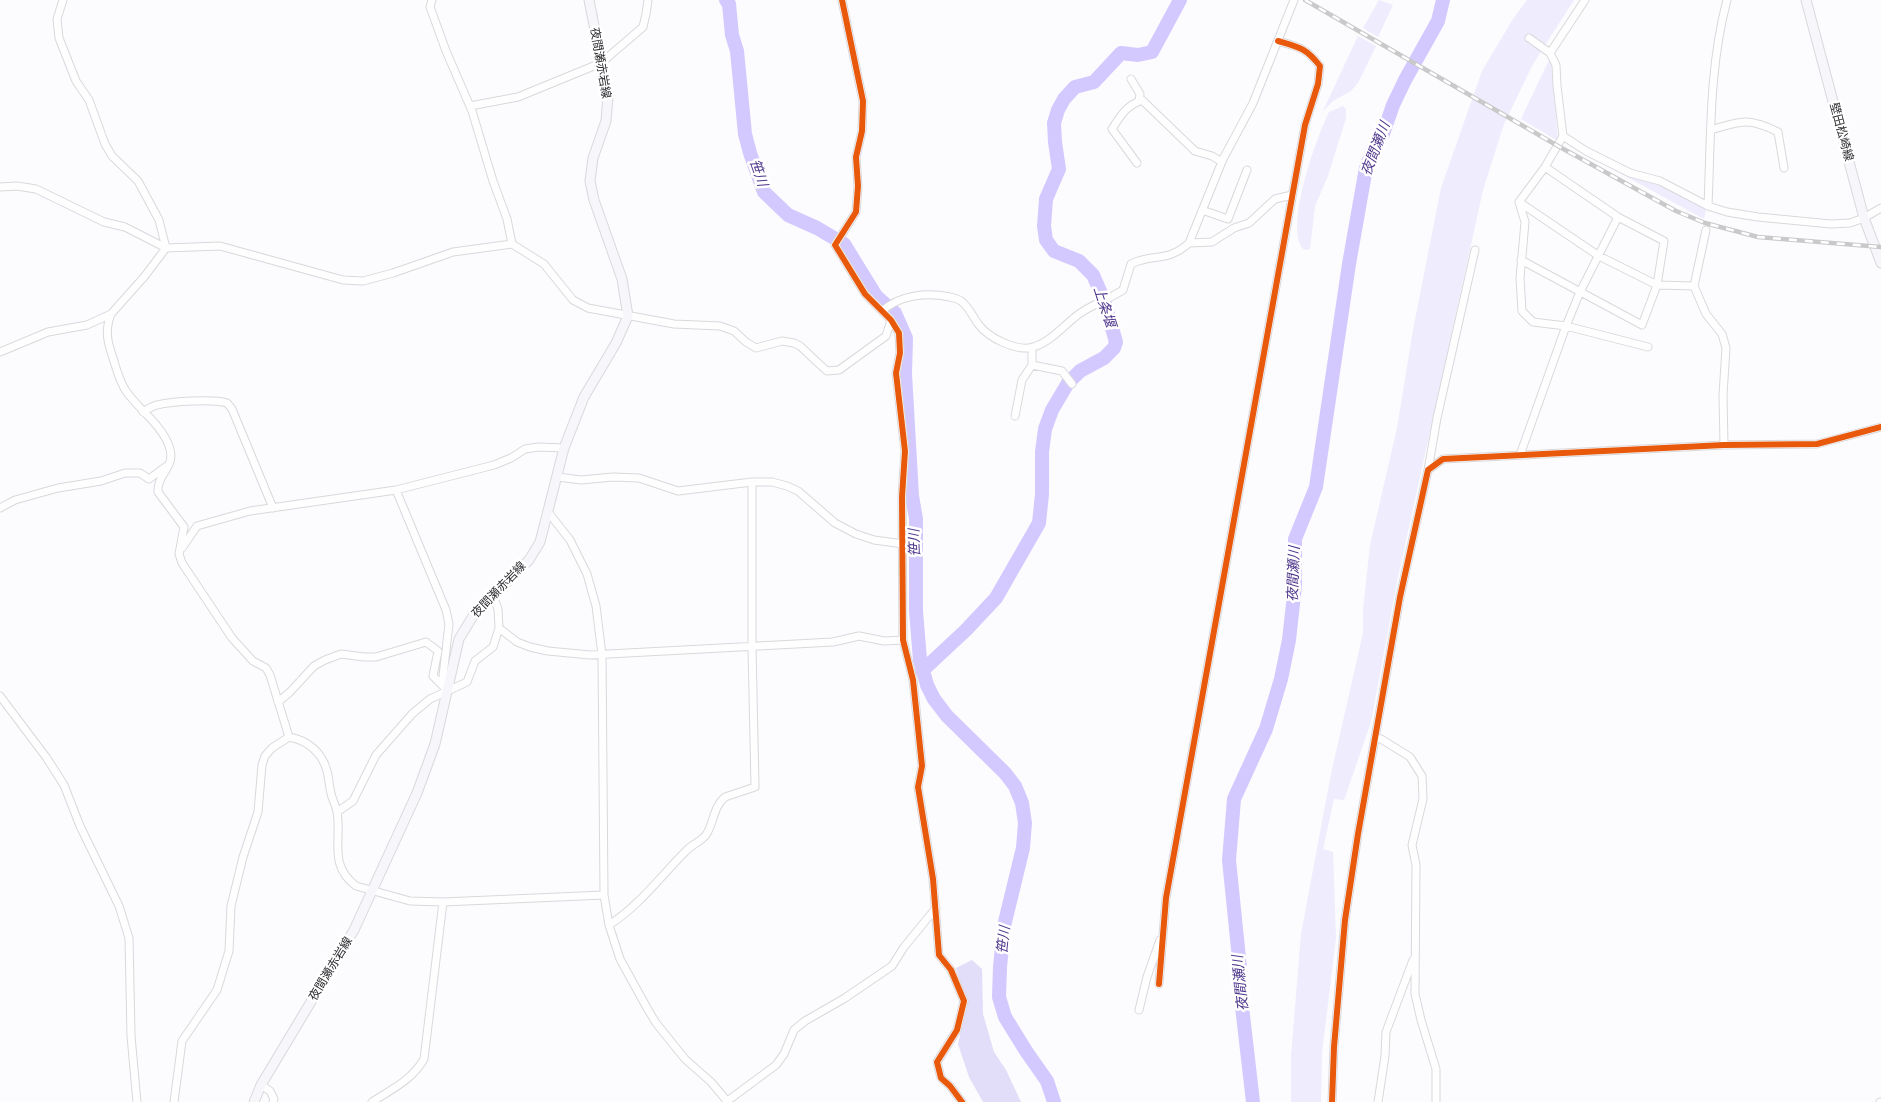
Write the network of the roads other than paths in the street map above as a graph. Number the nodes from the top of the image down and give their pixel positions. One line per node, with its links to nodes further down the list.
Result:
1 (63, 0): 35 (street)
2 (432, 0): 16 (street)
3 (589, 0): 13 (main road, 夜間瀬赤岩線)
4 (648, 0): 13 (street)
5 (842, 0): 43 (street)
6 (1294, 0): 11 (street)
7 (1585, 0): 12 (street)
8 (1727, 0): 17 (street)
9 (1806, 0): 31 (main road, 壁田松崎線)
10 (1529, 38): 12 (street)
11 (1278, 41): 19 (street); 25 (street)
12 (1550, 53): 18 (street)
13 (601, 63): 16 (street); 45 (main road, 夜間瀬赤岩線)
14 (1131, 79): 15 (street)
15 (1138, 101): 19 (street); 20 (street)
16 (470, 106): 34 (street)
17 (1711, 130): 22 (street); 27 (street)
18 (1563, 136): 21 (street); 27 (street)
19 (1222, 162): 29 (street)
20 (1137, 163)
21 (1545, 167): 26 (street); 30 (street)
22 (1784, 168)
23 (1247, 170): 29 (street)
24 (0, 187): 35 (street)
25 (1292, 195): 33 (street); 85 (street)
26 (1518, 202): 37 (street); 38 (street)
27 (1708, 206): 31 (street)
28 (1881, 208): 31 (street)
29 (1202, 210): 33 (street)
30 (1618, 217): 37 (street); 40 (street)
31 (1864, 218): 39 (main road, 壁田松崎線)
32 (1706, 230): 41 (street)
33 (1189, 243): 49 (street)
34 (512, 244): 35 (street); 45 (street)
35 (166, 248): 44 (street)
36 (1475, 250): 60 (street)
37 (1599, 256): 40 (street); 42 (street)
38 (1521, 260): 42 (street); 47 (street)
39 (1881, 263)
40 (1657, 285): 41 (street); 42 (street)
41 (1694, 286): 56 (street)
42 (1580, 292): 47 (street)
43 (883, 310): 46 (street); 49 (street)
44 (111, 314): 50 (street); 53 (street)
45 (628, 316): 46 (street); 57 (main road, 夜間瀬赤岩線)
46 (891, 320): 67 (street)
47 (1566, 326): 48 (street); 58 (street)
48 (1648, 347)
49 (1032, 348): 51 (street)
50 (0, 352)
51 (1032, 365): 52 (street); 54 (street)
52 (1072, 384)
53 (143, 412): 59 (street); 65 (street)
54 (1015, 416)
55 (1881, 427): 56 (street)
56 (1724, 445): 58 (street)
57 (564, 448): 61 (main road, 夜間瀬赤岩線); 63 (street)
58 (1520, 455): 60 (street)
59 (171, 462): 64 (street); 68 (street)
60 (1428, 470): 78 (street)
61 (558, 477): 62 (street); 66 (main road, 夜間瀬赤岩線)
62 (752, 482): 67 (street); 72 (street)
63 (396, 490): 65 (street); 74 (street)
64 (0, 508)
65 (274, 508): 68 (street)
66 (548, 512): 69 (main road, 夜間瀬赤岩線); 73 (street)
67 (904, 544): 71 (street)
68 (180, 550): 76 (street)
69 (493, 596): 70 (street); 74 (main road, 夜間瀬赤岩線)
70 (499, 628): 73 (street); 74 (street)
71 (903, 640): 72 (street); 83 (street)
72 (752, 647): 73 (street); 84 (street)
73 (602, 655): 81 (street)
74 (445, 688): 76 (street); 79 (street); 80 (main road, 夜間瀬赤岩線)
75 (0, 696): 91 (street)
76 (278, 702): 77 (street)
77 (289, 737): 79 (street); 92 (street)
78 (1375, 738): 86 (street); 98 (street)
79 (337, 812): 80 (street)
80 (372, 892): 82 (street); 89 (main road, 夜間瀬赤岩線)
81 (604, 895): 82 (street); 84 (street)
82 (443, 902): 95 (street)
83 (936, 908): 90 (street); 96 (street)
84 (609, 925): 96 (street)
85 (1163, 933): 87 (street); 88 (street)
86 (1414, 956): 99 (street); 100 (street)
87 (1159, 984)
88 (1139, 1010)
89 (261, 1085): 93 (main road, 夜間瀬赤岩線); 94 (street)
90 (960, 1099): 97 (street)
91 (137, 1102)
92 (174, 1102)
93 (254, 1102)
94 (273, 1102)
95 (372, 1102)
96 (726, 1102)
97 (951, 1102)
98 (1332, 1102)
99 (1378, 1102)
100 (1436, 1102)

